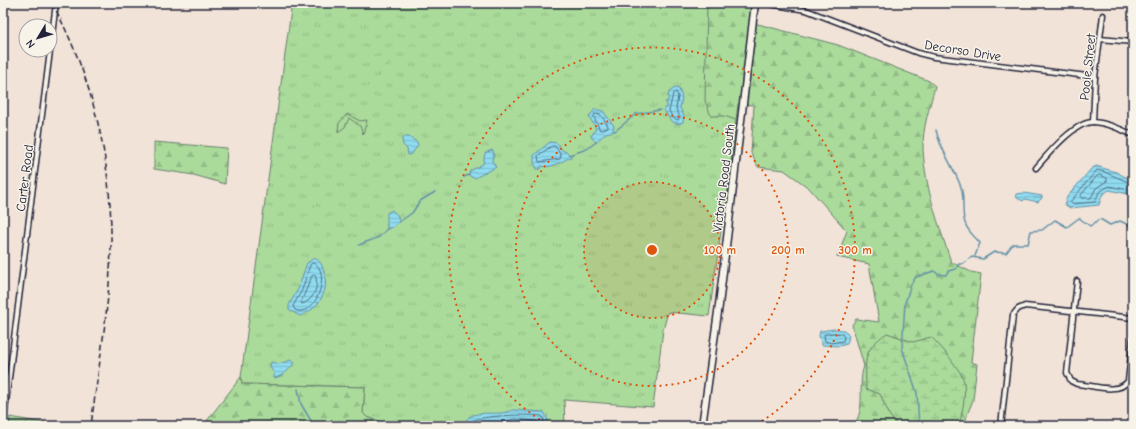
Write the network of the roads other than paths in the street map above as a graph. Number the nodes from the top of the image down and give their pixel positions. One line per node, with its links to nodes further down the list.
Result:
1 (56, 3): 15 (street, Carter Road)
2 (755, 3): 16 (main road, Victoria Road South)
3 (764, 3): 7 (street, Decorso Drive)
4 (1103, 15): 5 (street, Poole Street)
5 (1100, 39): 6 (street); 7 (street, Poole Street)
6 (1133, 42)
7 (1095, 77): 8 (street, Poole Street)
8 (1093, 122): 9 (street); 10 (street)
9 (1133, 135)
10 (1036, 168)
11 (1077, 281): 12 (street)
12 (1074, 311): 13 (street); 14 (street); 17 (street)
13 (1133, 318)
14 (1133, 337)
15 (3, 426)
16 (702, 426)
17 (1002, 426)

